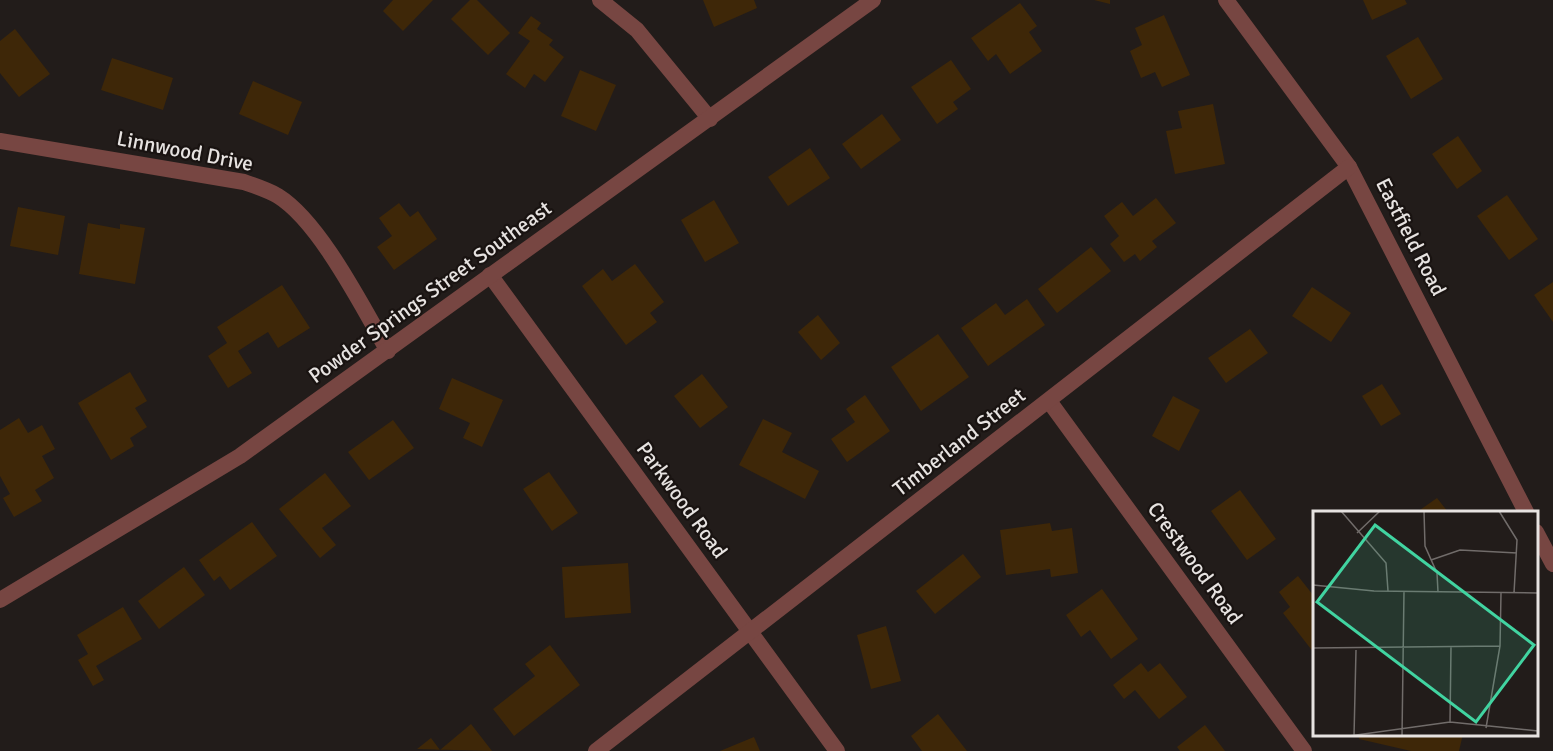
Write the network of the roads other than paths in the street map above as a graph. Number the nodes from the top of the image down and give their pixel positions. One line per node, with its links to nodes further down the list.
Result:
1 (600, 0): 4 (street)
2 (873, 0): 4 (street, Powder Springs Street Southeast)
3 (1226, 0): 6 (street, Eastfield Road)
4 (710, 119): 7 (street, Powder Springs Street Southeast)
5 (0, 141): 8 (street, Linnwood Drive)
6 (1349, 167): 9 (street, Timberland Street); 10 (street, Eastfield Road)
7 (490, 275): 8 (street, Powder Springs Street Southeast); 14 (street, Parkwood Road)
8 (388, 351): 13 (street, Powder Springs Street Southeast)
9 (1049, 401): 14 (street, Timberland Street); 17 (street, Crestwood Road)
10 (1525, 511)
11 (1538, 536): 12 (street)
12 (1553, 564)
13 (0, 600)
14 (749, 631): 15 (street, Timberland Street); 16 (street, Parkwood Road)
15 (596, 751)
16 (837, 751)
17 (1304, 751)

